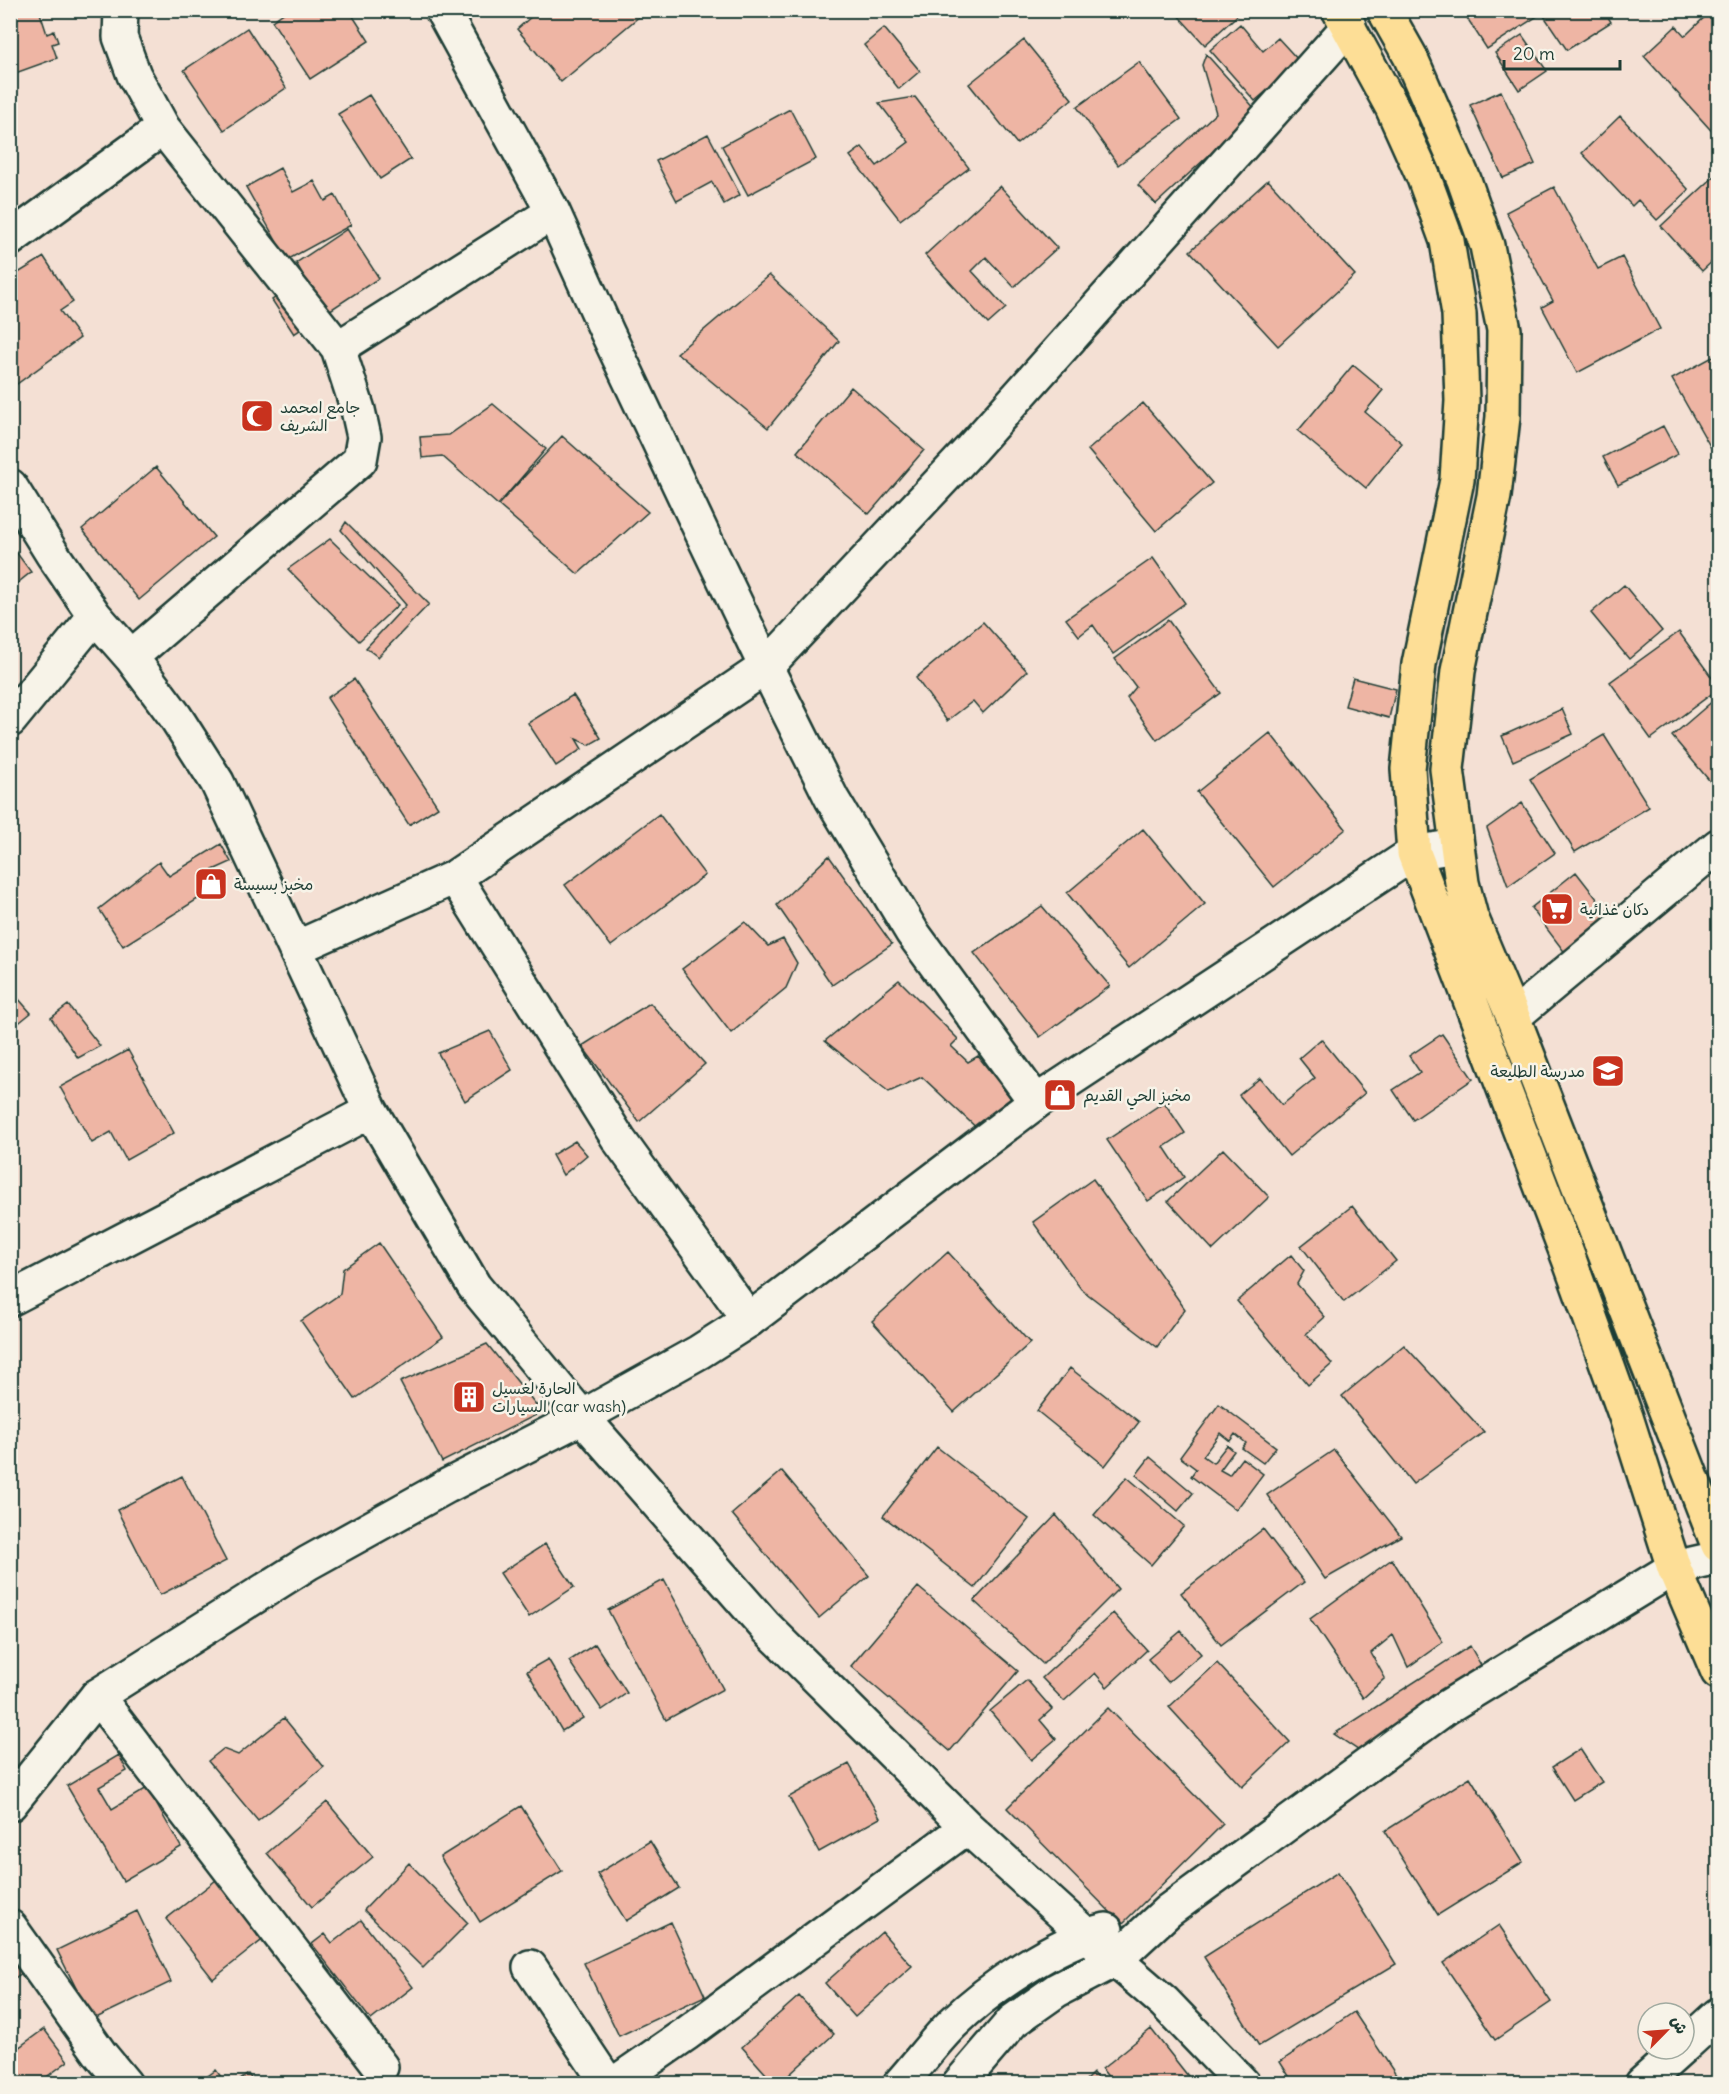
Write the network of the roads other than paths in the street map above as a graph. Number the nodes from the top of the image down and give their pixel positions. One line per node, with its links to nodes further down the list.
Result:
1 (121, 10): 5 (street)
2 (442, 10): 6 (street)
3 (1384, 10): 14 (main road)
4 (1344, 18): 12 (street); 16 (main road)
5 (164, 128): 7 (street); 8 (street)
6 (553, 212): 8 (street); 12 (street)
7 (10, 239)
8 (338, 348): 11 (street)
9 (10, 486): 10 (street)
10 (95, 616): 11 (street); 13 (street)
11 (131, 657): 18 (street)
12 (766, 667): 17 (street); 20 (street)
13 (10, 720)
14 (1456, 846): 16 (street); 19 (main road)
15 (1719, 846): 19 (street)
16 (1414, 853): 20 (street); 27 (main road)
17 (455, 877): 18 (street); 23 (street)
18 (296, 948): 21 (street)
19 (1513, 1017): 25 (main road)
20 (1036, 1102): 23 (street)
21 (371, 1111): 22 (street); 24 (street)
22 (10, 1299)
23 (749, 1320): 24 (street)
24 (582, 1417): 29 (street); 31 (street)
25 (1719, 1545)
26 (1719, 1558): 27 (street)
27 (1674, 1568): 28 (main road); 32 (street)
28 (1719, 1672)
29 (97, 1696): 30 (street); 40 (street)
30 (11, 1802)
31 (967, 1827): 34 (street); 43 (street)
32 (1168, 1911): 34 (street); 35 (street)
33 (10, 1927): 41 (street)
34 (1086, 1935): 35 (street); 44 (street)
35 (1115, 1960): 45 (street); 46 (street)
36 (530, 1967): 42 (street)
37 (1719, 2015): 38 (street)
38 (1696, 2036)
39 (1668, 2061): 47 (street)
40 (381, 2067)
41 (125, 2084)
42 (608, 2084)
43 (614, 2084)
44 (900, 2084)
45 (960, 2084)
46 (1243, 2084)
47 (1642, 2084)

